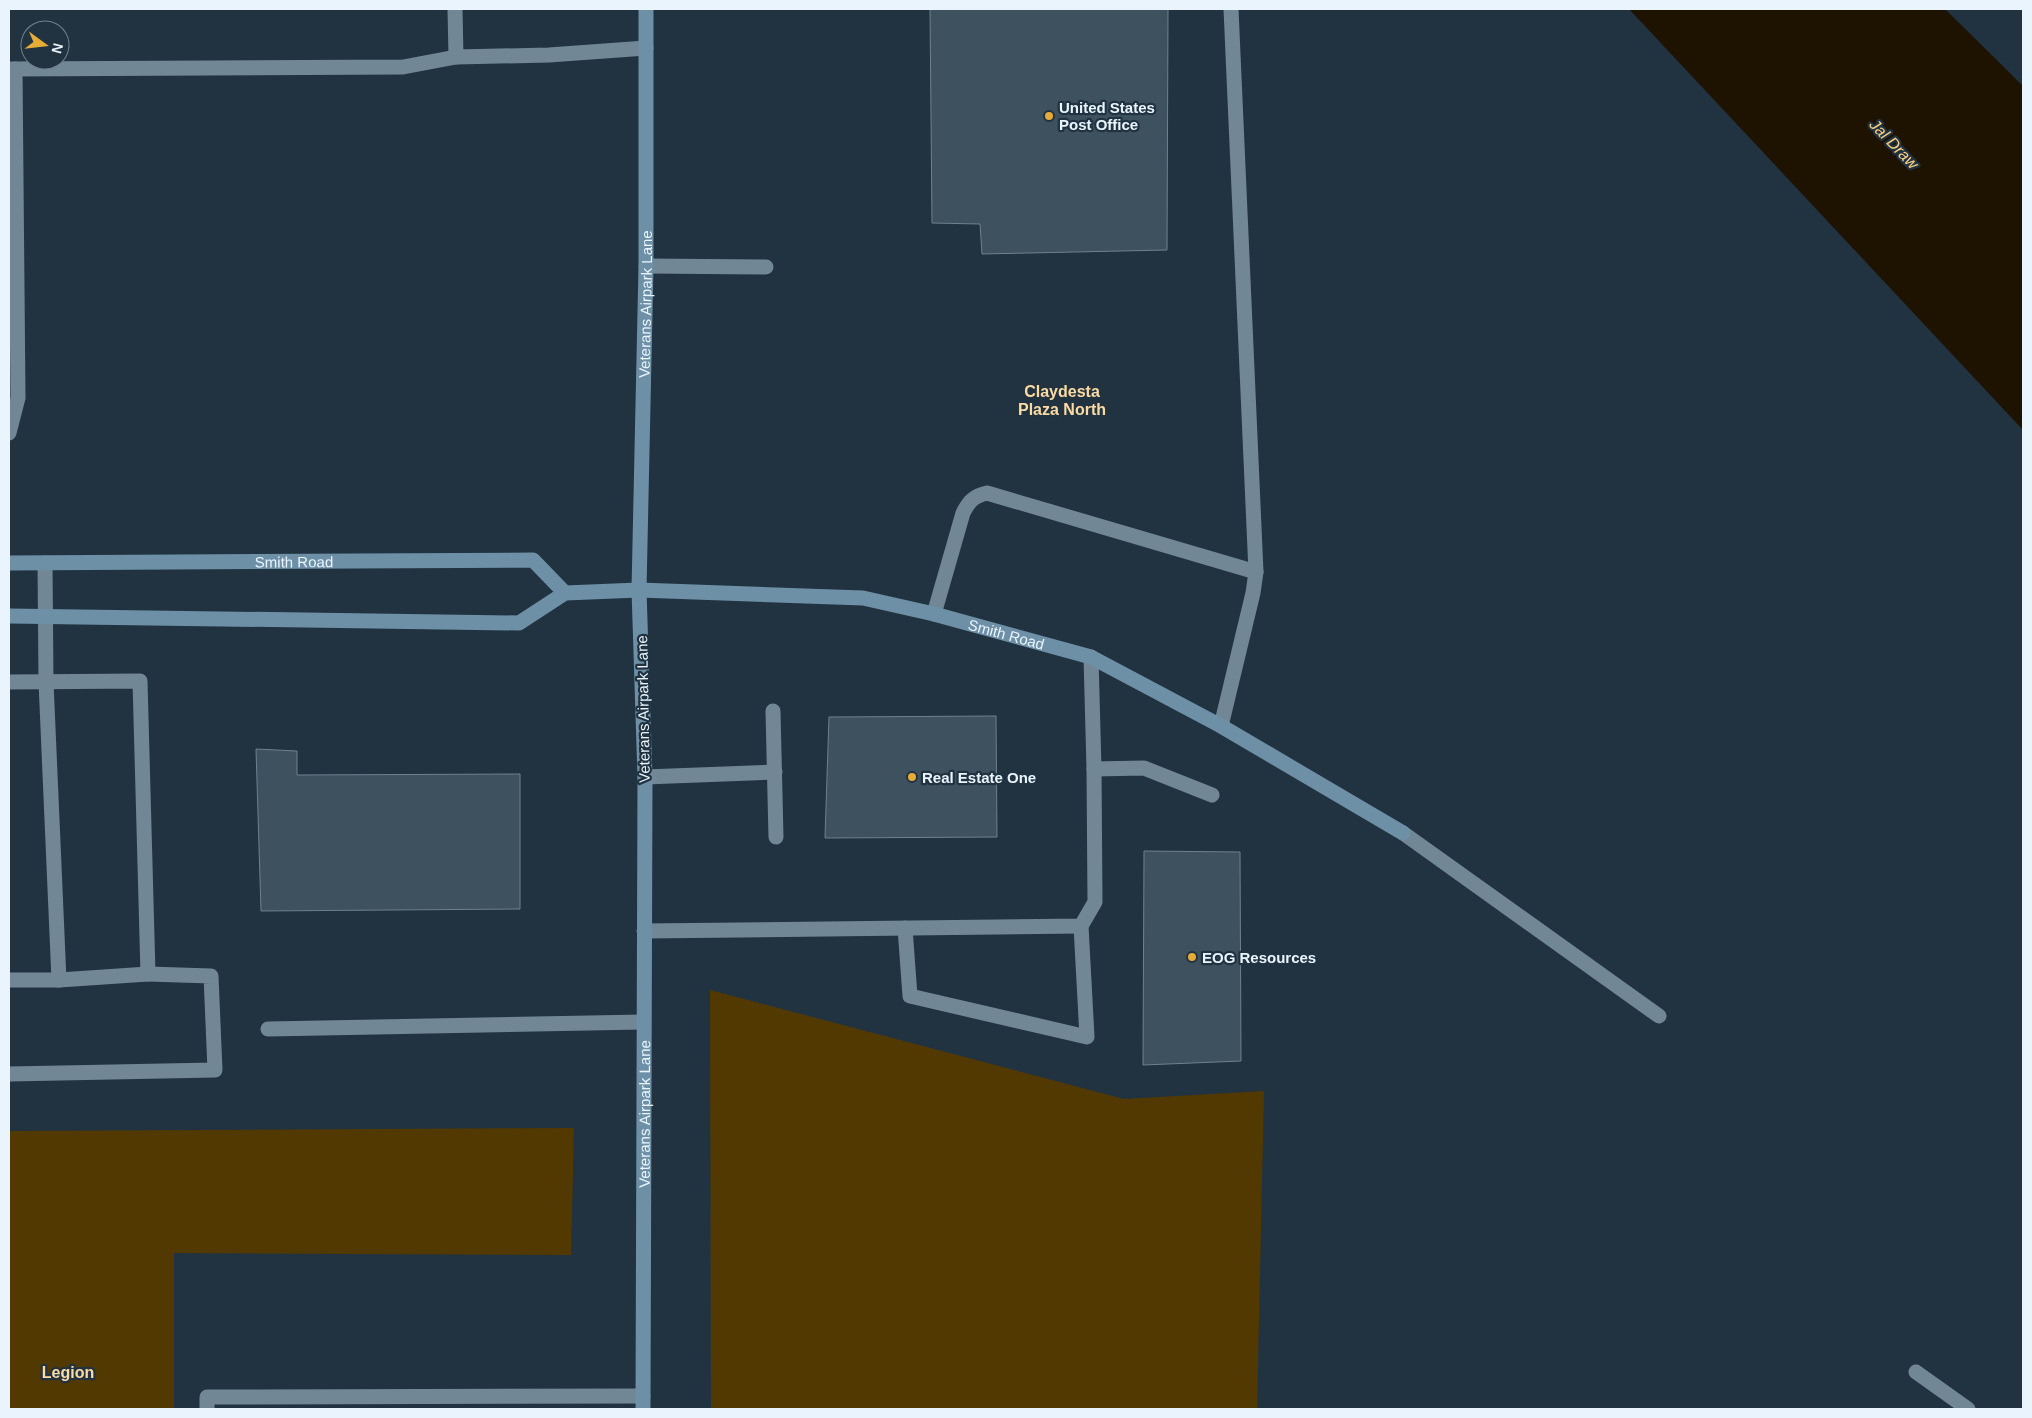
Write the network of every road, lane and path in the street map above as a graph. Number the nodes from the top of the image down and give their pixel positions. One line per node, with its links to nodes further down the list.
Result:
1 (455, 9): 5 (lane)
2 (646, 9): 4 (street, Veterans Airpark Lane)
3 (1231, 9): 12 (lane)
4 (646, 48): 5 (lane); 7 (street, Veterans Airpark Lane)
5 (456, 56): 6 (lane)
6 (12, 69): 9 (lane)
7 (646, 266): 8 (lane); 13 (street, Veterans Airpark Lane)
8 (766, 267)
9 (9, 433)
10 (45, 562): 11 (street, Smith Road); 14 (street, Smith Road); 17 (lane)
11 (9, 563)
12 (1256, 572): 15 (lane); 22 (lane)
13 (640, 590): 14 (street, Smith Road); 15 (street, Smith Road); 25 (street, Veterans Airpark Lane)
14 (565, 593): 17 (street)
15 (934, 614): 18 (street, Smith Road)
16 (9, 616): 17 (street)
17 (46, 616): 20 (lane)
18 (1091, 657): 22 (street, Smith Road); 23 (lane)
19 (9, 682): 20 (lane)
20 (46, 682): 32 (lane); 34 (lane)
21 (773, 712): 24 (lane)
22 (1220, 726): 27 (street, Smith Road)
23 (1094, 769): 26 (lane); 29 (lane)
24 (775, 772): 25 (lane); 28 (lane)
25 (645, 777): 31 (street, Veterans Airpark Lane)
26 (1212, 795)
27 (1403, 833): 35 (lane)
28 (776, 837)
29 (1081, 926): 30 (lane); 30 (lane)
30 (905, 928): 31 (lane)
31 (644, 931): 36 (street, Veterans Airpark Lane)
32 (148, 974): 34 (lane); 38 (lane)
33 (9, 980): 34 (lane)
34 (59, 980)
35 (1659, 1016)
36 (643, 1022): 37 (lane); 41 (street, Veterans Airpark Lane)
37 (268, 1029)
38 (9, 1074)
39 (1916, 1372): 43 (lane)
40 (551, 1403): 41 (lane); 42 (lane)
41 (643, 1403)
42 (207, 1409)
43 (1968, 1409)

